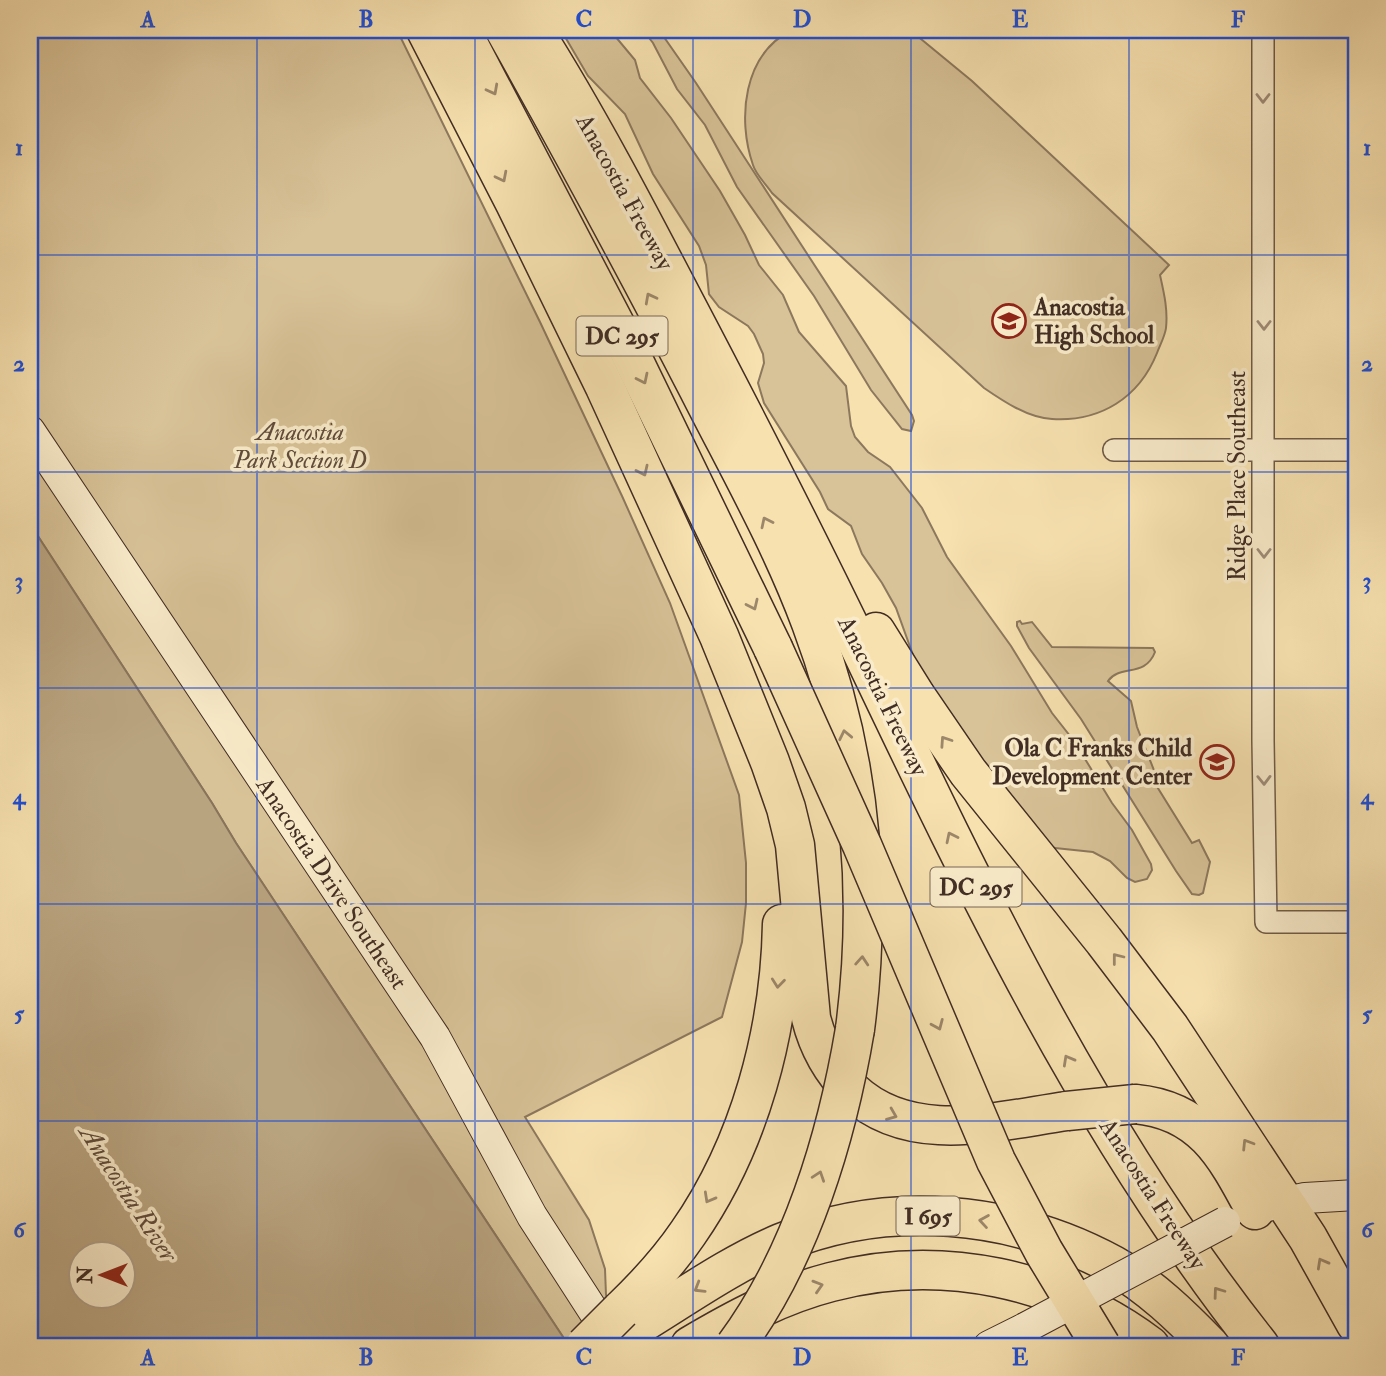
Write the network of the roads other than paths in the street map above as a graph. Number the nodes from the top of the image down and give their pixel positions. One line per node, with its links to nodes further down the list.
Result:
1 (426, 30): 11 (highway, one-way to 11)
2 (461, 30): 21 (highway, DC 295, one-way to 21, bridge)
3 (505, 30): 19 (highway, one-way to 3, bridge)
4 (533, 30): 6 (highway, Anacostia Freeway / DC 295)
5 (1263, 30): 9 (street, Ridge Place Southeast, one-way to 9)
6 (737, 402): 14 (highway, one-way to 6); 24 (highway, Anacostia Freeway / DC 295, one-way to 6)
7 (30, 431): 16 (street, Anacostia Drive Southeast)
8 (1114, 450): 9 (street)
9 (1264, 450): 10 (street); 12 (street, Ridge Place Southeast, one-way to 12)
10 (1356, 450)
11 (745, 699): 14 (highway, one-way to 14, bridge); 16 (highway, one-way to 16)
12 (1356, 922)
13 (1347, 1195): 14 (street)
14 (1254, 1211): 15 (highway, one-way to 14); 20 (street, bridge)
15 (1356, 1324)
16 (619, 1333): 17 (highway, bridge); 23 (highway, I 695, one-way to 16)
17 (585, 1346)
18 (690, 1346): 22 (highway, I 695, one-way to 22)
19 (735, 1346)
20 (989, 1346)
21 (1101, 1346)
22 (1150, 1346)
23 (1210, 1346)
24 (1260, 1346)

